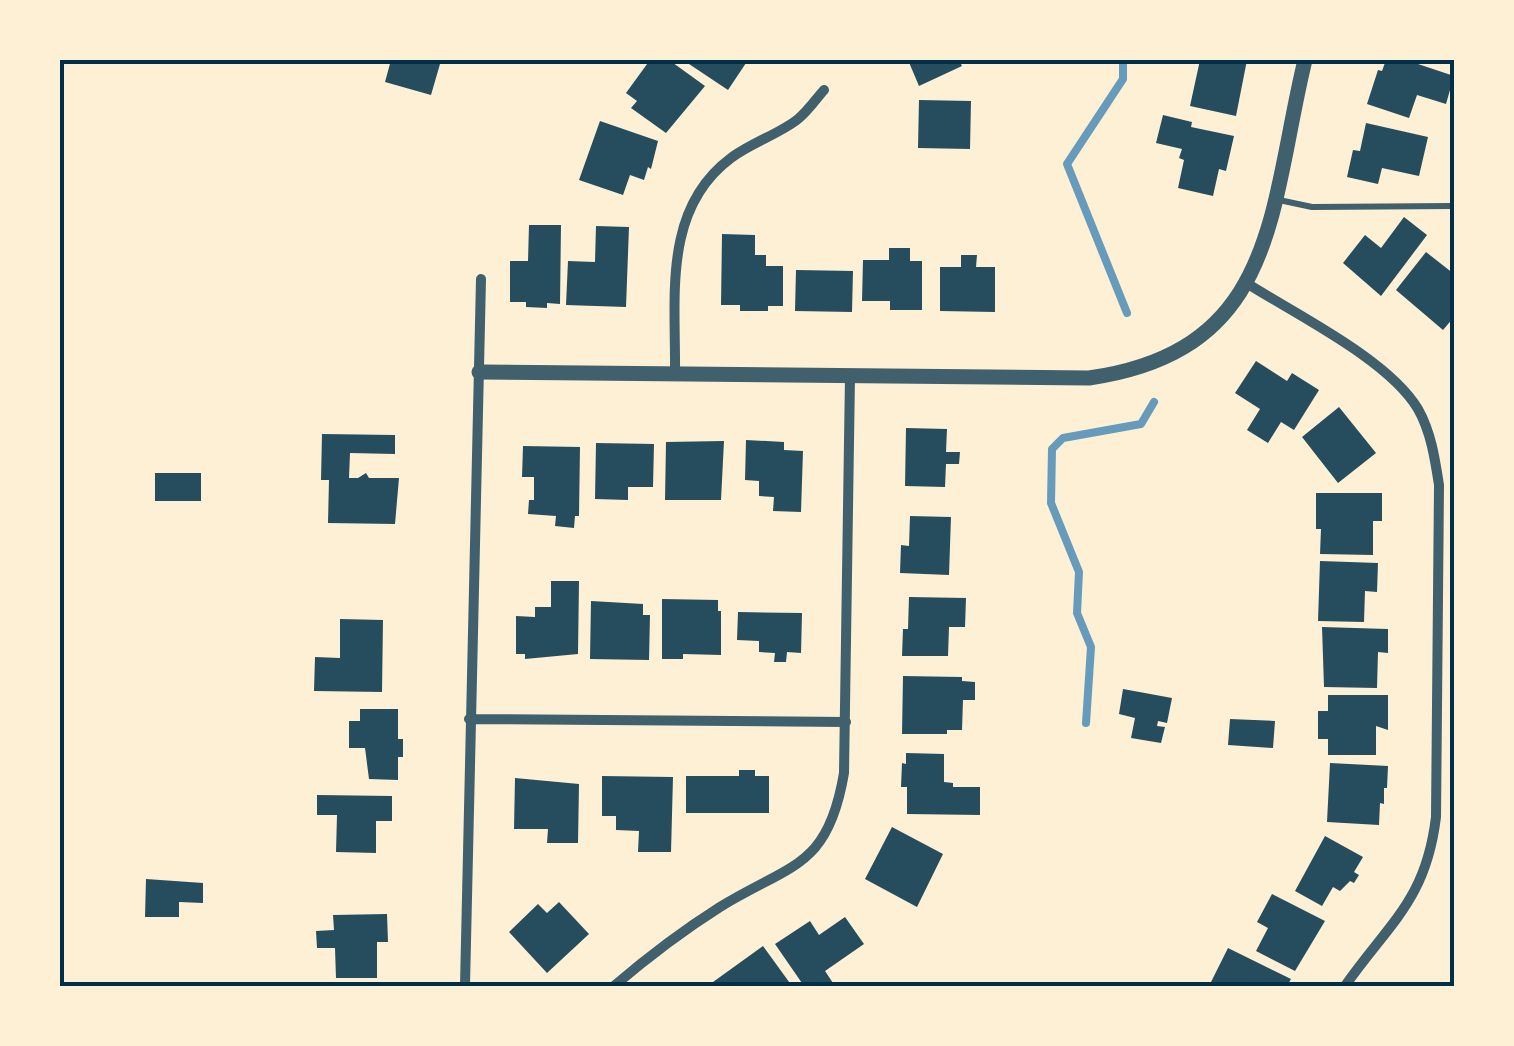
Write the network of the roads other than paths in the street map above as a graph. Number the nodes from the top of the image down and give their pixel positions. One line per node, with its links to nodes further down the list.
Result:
1 (1304, 60): 3 (street)
2 (824, 90): 8 (street)
3 (1278, 199): 4 (lane); 6 (street)
4 (1454, 206)
5 (482, 279): 7 (street)
6 (1248, 284): 9 (street); 14 (street)
7 (479, 372): 8 (street); 10 (street)
8 (675, 374): 9 (street)
9 (850, 376): 11 (street)
10 (469, 719): 11 (street); 12 (street)
11 (846, 722): 13 (street)
12 (465, 986)
13 (614, 986)
14 (1345, 986)

